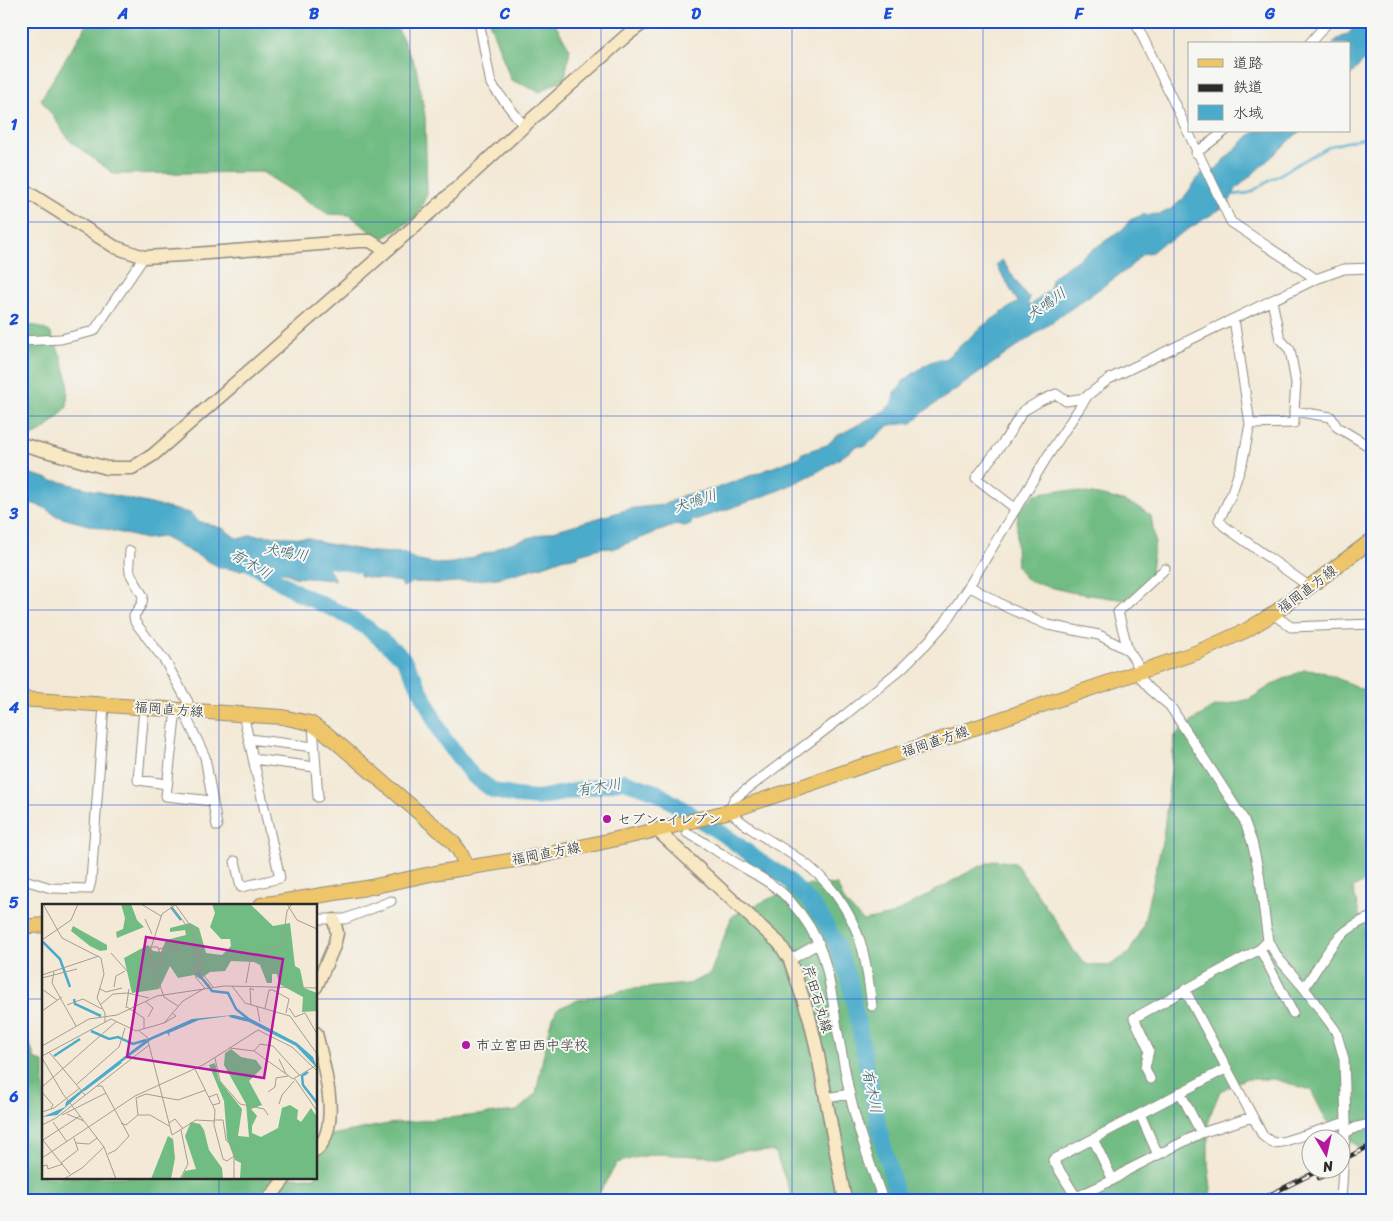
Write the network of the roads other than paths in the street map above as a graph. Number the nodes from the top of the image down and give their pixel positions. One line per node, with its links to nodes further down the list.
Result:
1 (479, 21): 6 (street)
2 (646, 21): 6 (street)
3 (1135, 21): 8 (street)
4 (1329, 21): 5 (street)
5 (1311, 42)
6 (524, 126): 10 (street)
7 (1224, 132): 8 (street)
8 (1196, 153): 13 (street)
9 (21, 188): 11 (street)
10 (386, 251): 11 (street); 20 (street)
11 (144, 257): 16 (street)
12 (1372, 268): 13 (street)
13 (1316, 279): 14 (street)
14 (1272, 301): 15 (street); 18 (street)
15 (1234, 319): 17 (street); 19 (street)
16 (21, 341)
17 (1086, 398): 22 (street); 22 (street)
18 (1294, 411): 19 (street); 21 (street)
19 (1250, 424): 27 (street)
20 (21, 444)
21 (1372, 448)
22 (1016, 509): 26 (street)
23 (1372, 540): 27 (main road, 福岡直方線)
24 (130, 551): 35 (street)
25 (1165, 569): 30 (street)
26 (969, 586): 30 (street); 45 (street)
27 (1310, 588): 28 (main road, 福岡直方線)
28 (1273, 614): 29 (street); 31 (main road, 福岡直方線)
29 (1372, 624)
30 (1128, 650): 31 (street)
31 (1138, 672): 45 (main road, 福岡直方線); 59 (street)
32 (21, 699): 33 (main road, 福岡直方線)
33 (104, 705): 34 (main road, 福岡直方線); 51 (street)
34 (144, 708): 35 (main road, 福岡直方線); 42 (street)
35 (182, 710): 36 (main road, 福岡直方線); 42 (street); 44 (street)
36 (243, 714): 37 (main road, 福岡直方線); 38 (street)
37 (313, 725): 39 (street); 50 (main road, 福岡直方線)
38 (249, 739): 39 (street); 40 (street)
39 (314, 747): 41 (street)
40 (253, 759): 41 (street); 49 (street)
41 (315, 767): 43 (street)
42 (167, 784): 44 (street)
43 (318, 797)
44 (212, 801): 46 (street)
45 (725, 812): 47 (main road, 福岡直方線); 66 (street)
46 (217, 826)
47 (682, 829): 48 (main road, 福岡直方線); 60 (street)
48 (657, 830): 50 (main road, 福岡直方線); 62 (street, 芹田石丸線)
49 (235, 862)
50 (467, 868): 53 (main road, 福岡直方線)
51 (21, 879)
52 (391, 901): 56 (street)
53 (267, 904)
54 (1372, 917): 64 (street)
55 (318, 919): 56 (street)
56 (334, 920): 63 (street)
57 (42, 925): 58 (main road)
58 (21, 927)
59 (1268, 941): 61 (street); 64 (street)
60 (818, 943): 62 (street); 72 (street)
61 (1260, 949): 65 (street); 67 (street)
62 (790, 960): 73 (street, 芹田石丸線)
63 (318, 982)
64 (1304, 988): 76 (street)
65 (1185, 990): 69 (street); 70 (street)
66 (872, 1006)
67 (1293, 1013)
68 (318, 1042): 82 (street)
69 (1226, 1068): 71 (street); 75 (street)
70 (1150, 1078)
71 (1180, 1092): 74 (street); 80 (street)
72 (850, 1094): 73 (street); 89 (street)
73 (826, 1098): 88 (street, 芹田石丸線)
74 (1140, 1114): 81 (street); 83 (street)
75 (1252, 1117): 76 (street); 80 (street)
76 (1346, 1122): 78 (street)
77 (1372, 1124): 79 (street)
78 (1346, 1128)
79 (1350, 1131)
80 (1201, 1133): 83 (street)
81 (1092, 1139): 86 (street); 86 (street)
82 (318, 1148)
83 (1158, 1156): 86 (street)
84 (285, 1178): 87 (street)
85 (1343, 1178): 90 (street)
86 (1113, 1180)
87 (268, 1200)
88 (845, 1200)
89 (883, 1200)
90 (1341, 1200)

